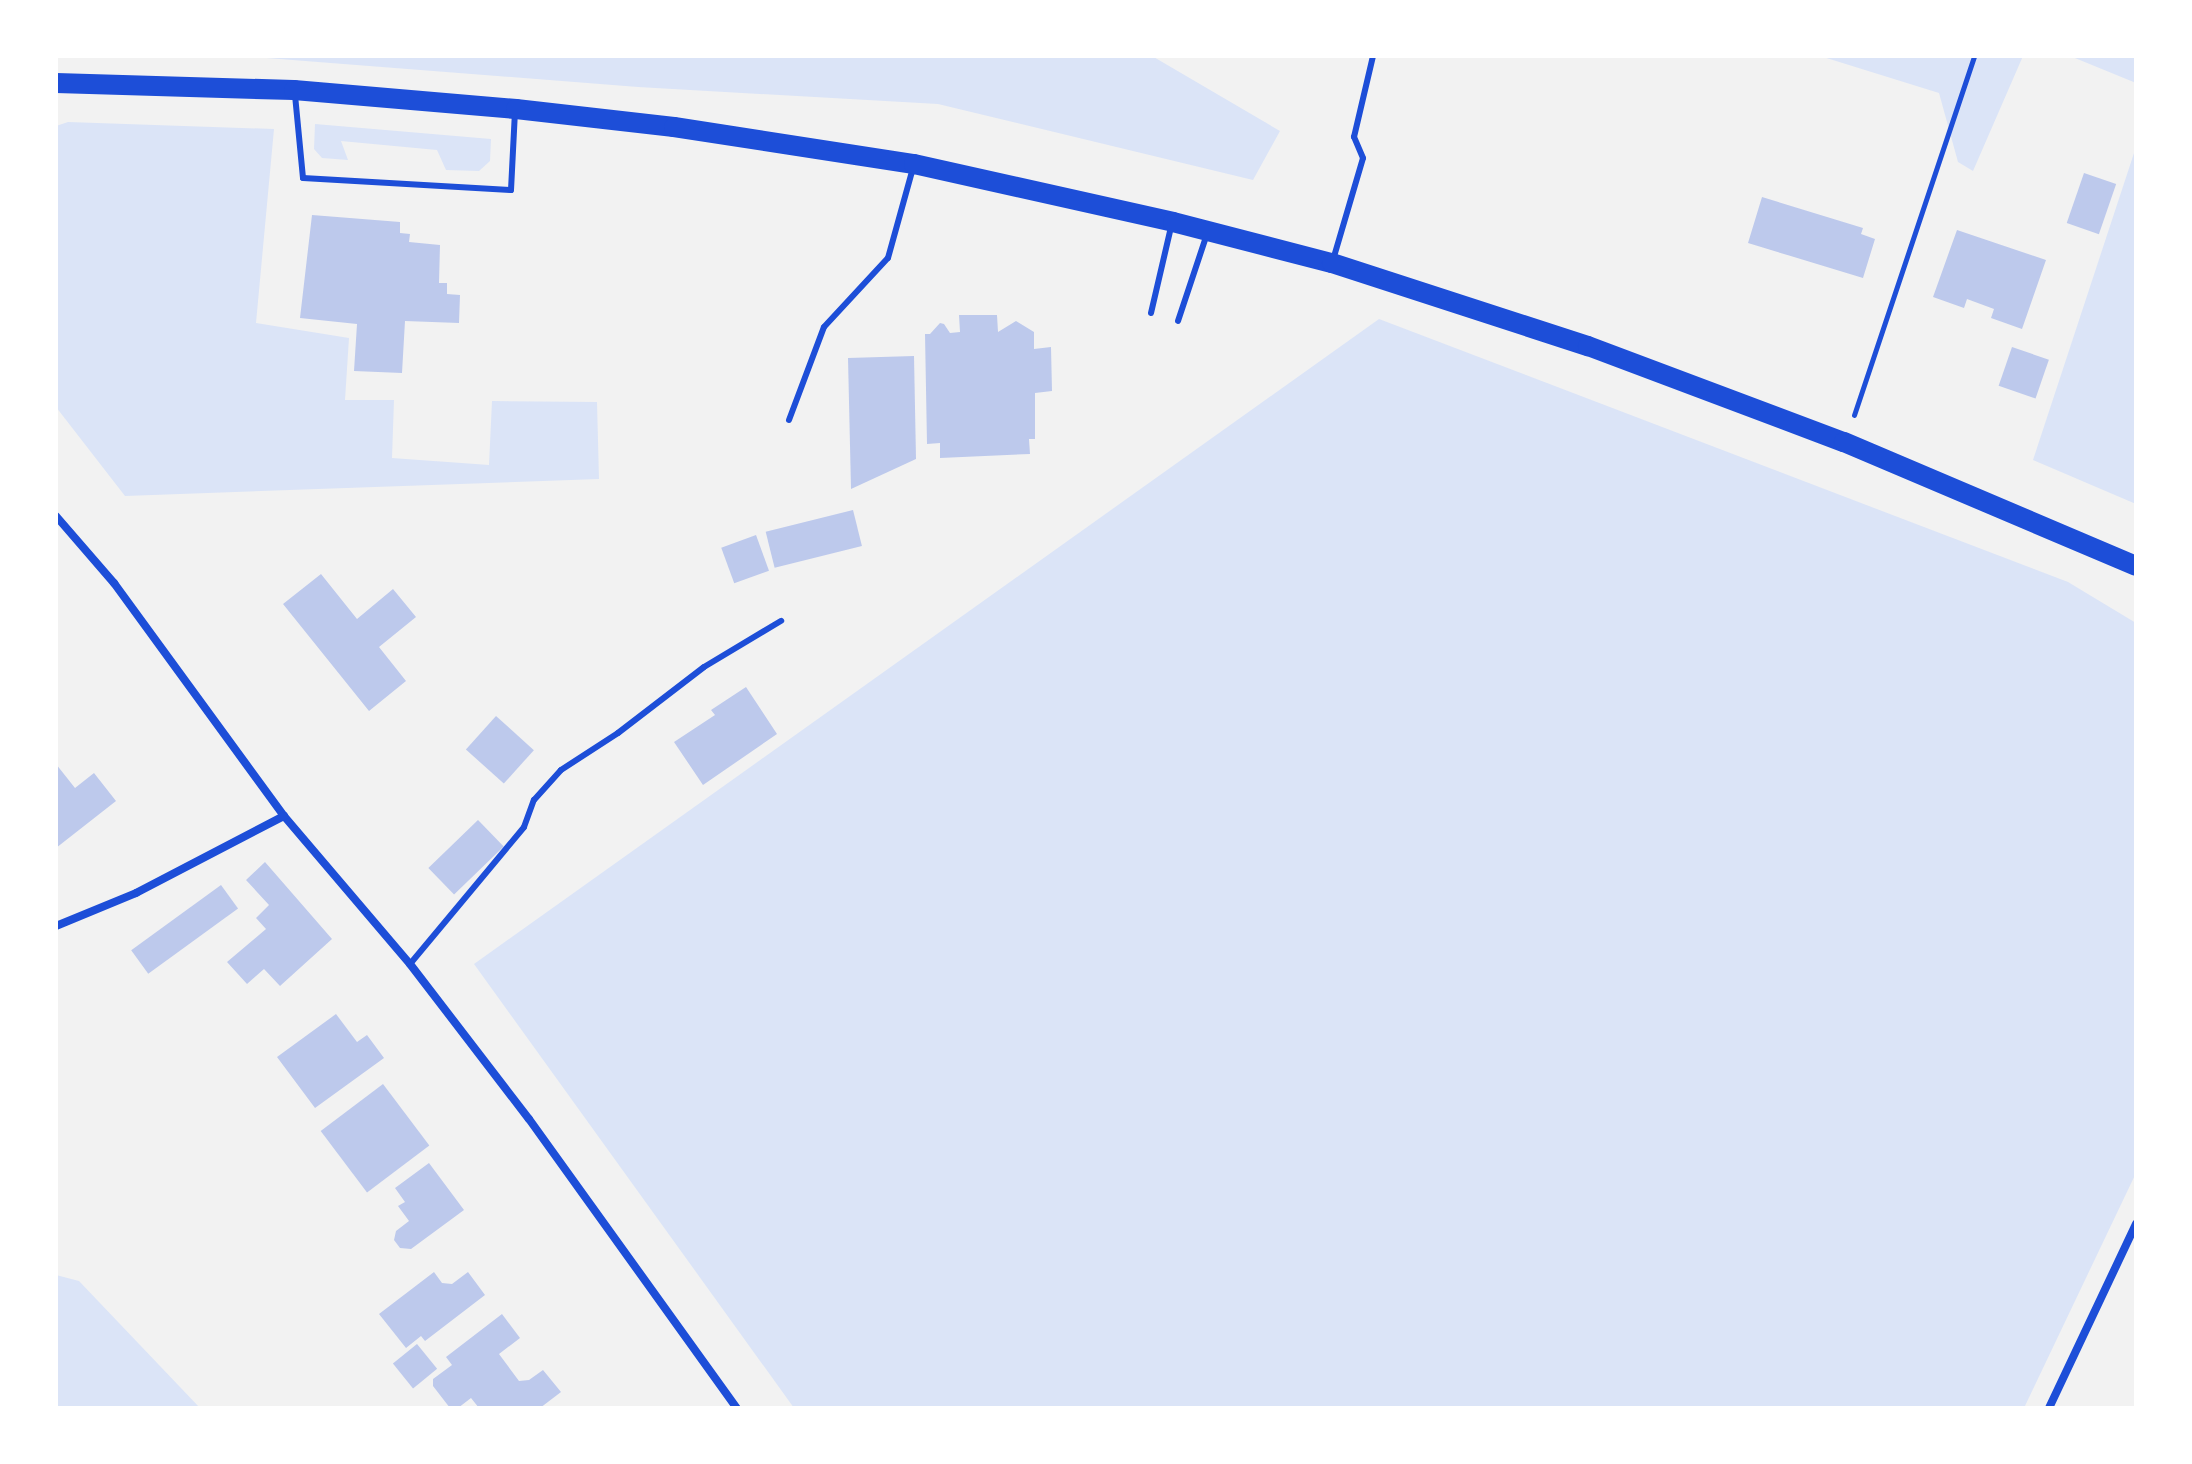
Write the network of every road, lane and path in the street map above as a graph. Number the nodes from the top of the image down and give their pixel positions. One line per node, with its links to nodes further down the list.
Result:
1 (1373, 56): 9 (lane)
2 (1974, 56): 13 (path)
3 (56, 83): 4 (main road)
4 (294, 90): 5 (main road); 5 (lane)
5 (516, 109): 6 (main road)
6 (914, 164): 7 (main road); 12 (lane)
7 (1173, 222): 8 (main road); 10 (lane)
8 (1208, 231): 9 (main road); 11 (lane)
9 (1332, 263): 13 (main road)
10 (1151, 313)
11 (1178, 321)
12 (789, 420)
13 (1844, 442): 15 (main road)
14 (56, 516): 17 (street)
15 (2136, 566)
16 (781, 621): 19 (lane)
17 (284, 816): 18 (street); 19 (street)
18 (56, 926)
19 (410, 964): 21 (street)
20 (2136, 1224): 22 (street)
21 (737, 1408)
22 (2049, 1408)

